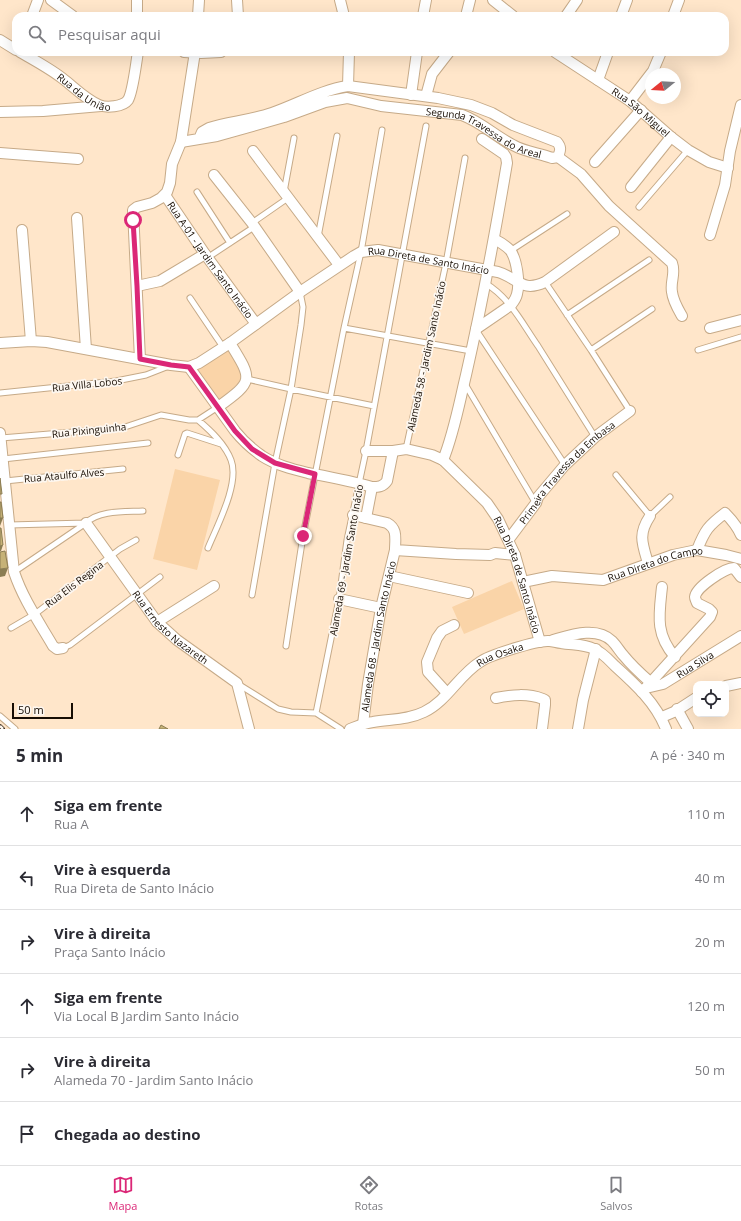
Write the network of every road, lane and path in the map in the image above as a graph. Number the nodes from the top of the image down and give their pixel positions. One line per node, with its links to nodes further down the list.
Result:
1 (38, 0): 13 (street)
2 (51, 0): 14 (street)
3 (137, 0): 15 (street)
4 (199, 0): 16 (street)
5 (237, 0): 17 (street)
6 (340, 0): 18 (street)
7 (426, 0): 19 (street)
8 (470, 0): 20 (street)
9 (493, 0): 21 (street)
10 (577, 0): 22 (street)
11 (627, 0): 23 (street)
12 (679, 0): 24 (street)
13 (34, 12)
14 (68, 12)
15 (137, 12)
16 (198, 12)
17 (238, 12)
18 (343, 12)
19 (424, 12)
20 (467, 12)
21 (508, 12)
22 (569, 12)
23 (622, 12)
24 (675, 12)
25 (0, 40): 26 (street)
26 (12, 48)
27 (27, 56): 41 (street, Rua da União)
28 (137, 56): 41 (street, Rua da União)
29 (194, 56): 53 (street)
30 (349, 56): 37 (street)
31 (416, 56): 38 (street)
32 (446, 56): 39 (street)
33 (561, 56): 36 (street, Rua São Miguel)
34 (607, 56): 36 (street)
35 (659, 56): 40 (street)
36 (598, 80): 40 (street, Rua São Miguel)
37 (348, 86): 38 (street, Segunda Travessa do Areal); 51 (street, Segunda Travessa do Areal)
38 (411, 95): 39 (street, Segunda Travessa do Areal)
39 (426, 96): 58 (street, Segunda Travessa do Areal)
40 (630, 101): 43 (street, Rua São Miguel)
41 (101, 106): 44 (street)
42 (741, 106): 46 (street)
43 (641, 110): 49 (street, Rua São Miguel); 60 (street)
44 (0, 112)
45 (426, 126): 79 (lane, Alameda 69 - Jardim Santo Inácio)
46 (738, 128): 61 (street)
47 (382, 130): 78 (lane)
48 (337, 136): 74 (lane)
49 (671, 137): 54 (street, Rua São Miguel); 63 (street)
50 (294, 138): 65 (lane)
51 (199, 139): 53 (street, Segunda Travessa do Areal); 58 (street, Segunda Travessa do Areal)
52 (482, 139): 75 (street)
53 (181, 142): 66 (street)
54 (688, 150): 61 (street, Rua São Miguel); 67 (lane)
55 (253, 151): 65 (street)
56 (0, 153): 59 (street)
57 (465, 158): 82 (lane, Alameda 58 - Jardim Santo Inácio)
58 (558, 158): 94 (street)
59 (78, 160)
60 (595, 162)
61 (728, 168): 73 (street)
62 (214, 175): 70 (street)
63 (631, 187)
64 (197, 192): 76 (lane)
65 (286, 195): 70 (lane); 74 (street)
66 (165, 196): 80 (street, Rua A-01 - Jardim Santo Inácio); 88 (street)
67 (639, 207)
68 (567, 214): 77 (lane)
69 (77, 218): 106 (street)
70 (253, 225): 76 (lane); 89 (street)
71 (22, 230): 102 (street)
72 (614, 232): 86 (street)
73 (710, 235)
74 (318, 238): 83 (street)
75 (494, 239): 77 (street); 84 (street)
76 (230, 242): 80 (lane)
77 (510, 251): 85 (street)
78 (361, 252): 79 (street, Rua Direta de Santo Inácio); 83 (street, Rua Direta de Santo Inácio); 97 (lane)
79 (403, 254): 82 (street, Rua Direta de Santo Inácio); 100 (lane, Alameda 69 - Jardim Santo Inácio)
80 (206, 256): 88 (street); 96 (street, Rua A-01 - Jardim Santo Inácio)
81 (649, 260): 93 (lane)
82 (446, 263): 84 (street, Rua Direta de Santo Inácio); 104 (lane, Alameda 58 - Jardim Santo Inácio)
83 (339, 266): 89 (street, Rua Direta de Santo Inácio)
84 (488, 270): 85 (street); 87 (street, Rua Direta de Santo Inácio)
85 (518, 282): 86 (street); 91 (street)
86 (545, 282): 93 (lane)
87 (485, 283): 91 (lane); 99 (street, Rua Direta de Santo Inácio)
88 (137, 286): 110 (street)
89 (300, 292): 96 (street, Rua Direta de Santo Inácio); 115 (lane)
90 (190, 298): 105 (lane)
91 (510, 305): 99 (street); 123 (lane)
92 (652, 310): 107 (lane)
93 (567, 315): 107 (lane)
94 (682, 316)
95 (741, 320): 98 (street)
96 (256, 324): 105 (street, Rua Direta de Santo Inácio)
97 (344, 328): 100 (lane); 117 (lane)
98 (710, 328)
99 (476, 329): 109 (street, Rua Direta de Santo Inácio); 133 (lane)
100 (386, 336): 104 (lane); 118 (lane, Alameda 69 - Jardim Santo Inácio)
101 (741, 337): 108 (lane)
102 (31, 340): 103 (street); 106 (street)
103 (0, 344)
104 (428, 344): 109 (lane); 126 (lane, Alameda 58 - Jardim Santo Inácio)
105 (226, 345): 112 (street, Rua Direta de Santo Inácio); 113 (street)
106 (86, 349): 110 (street)
107 (591, 350): 120 (lane)
108 (698, 350)
109 (471, 351): 114 (street, Rua Direta de Santo Inácio)
110 (140, 359): 111 (street)
111 (171, 365): 112 (street); 116 (lane, Rua Villa Lobos)
112 (189, 367): 119 (street)
113 (247, 379): 115 (lane); 119 (street)
114 (464, 383): 131 (street, Rua Direta de Santo Inácio); 141 (lane)
115 (290, 389): 117 (lane); 132 (lane)
116 (0, 393)
117 (331, 397): 118 (lane); 135 (lane)
118 (374, 406): 127 (lane, Alameda 69 - Jardim Santo Inácio)
119 (218, 407): 121 (lane); 132 (street)
120 (630, 411): 123 (street, Primeira Travessa da Embasa)
121 (198, 420): 122 (lane, Rua Pixinguinha); 125 (lane)
122 (0, 435): 130 (street)
123 (595, 437): 133 (street, Primeira Travessa da Embasa)
124 (148, 443): 130 (lane)
125 (222, 445): 129 (lane); 151 (lane)
126 (406, 449): 128 (street); 131 (street)
127 (366, 451): 128 (street); 138 (lane, Alameda 69 - Jardim Santo Inácio)
128 (393, 451): 139 (street)
129 (178, 455)
130 (3, 459): 137 (street)
131 (443, 460): 150 (street, Rua Direta de Santo Inácio)
132 (275, 463): 135 (street); 167 (lane)
133 (565, 465): 141 (street, Primeira Travessa da Embasa)
134 (123, 469): 137 (lane, Rua Ataulfo Alves)
135 (315, 474): 138 (street); 176 (lane)
136 (616, 475): 144 (lane)
137 (5, 481): 147 (street)
138 (359, 484): 139 (street); 143 (lane, Alameda 69 - Jardim Santo Inácio)
139 (372, 487): 145 (street)
140 (670, 497): 144 (lane)
141 (536, 503): 150 (street, Primeira Travessa da Embasa)
142 (143, 511): 146 (lane)
143 (353, 515): 145 (street); 168 (lane, Alameda 69 - Jardim Santo Inácio)
144 (650, 516): 157 (street)
145 (366, 518): 152 (street, Alameda 68 - Jardim Santo Inácio)
146 (86, 522): 147 (lane); 155 (street, Rua Ernesto Nazareth); 158 (lane)
147 (9, 525): 158 (street)
148 (741, 535): 153 (street)
149 (136, 540): 155 (lane, Rua Elis Regina)
150 (509, 540): 154 (street, Rua Direta de Santo Inácio)
151 (208, 548)
152 (395, 550): 154 (street); 159 (street, Alameda 68 - Jardim Santo Inácio)
153 (697, 550): 156 (street, Rua Direta do Campo); 157 (street, Rua Direta do Campo)
154 (515, 555): 162 (street, Rua Direta de Santo Inácio)
155 (110, 557): 166 (street, Rua Ernesto Nazareth); 170 (lane, Rua Elis Regina)
156 (741, 559)
157 (648, 563): 162 (street, Rua Direta do Campo)
158 (14, 572): 170 (street)
159 (389, 576): 165 (street); 169 (street, Alameda 68 - Jardim Santo Inácio)
160 (160, 577): 166 (lane)
161 (741, 577): 179 (street)
162 (523, 582): 175 (street, Rua Direta de Santo Inácio)
163 (214, 586): 171 (street)
164 (662, 586): 179 (street)
165 (468, 593)
166 (137, 595): 171 (street, Rua Ernesto Nazareth); 177 (lane)
167 (252, 595)
168 (339, 599): 169 (street); 188 (lane, Alameda 69 - Jardim Santo Inácio)
169 (381, 608): 191 (street, Alameda 68 - Jardim Santo Inácio)
170 (35, 614): 173 (lane, Rua Elis Regina); 177 (street)
171 (157, 622): 180 (street, Rua Ernesto Nazareth)
172 (454, 625): 184 (street)
173 (11, 628)
174 (741, 636): 183 (street, Rua Silva)
175 (545, 642): 178 (street, Rua Osaka); 183 (street); 184 (street, Rua Osaka)
176 (286, 646)
177 (63, 648)
178 (596, 650): 183 (street, Rua Osaka); 197 (street)
179 (675, 657): 183 (street)
180 (237, 683): 188 (lane, Rua Ernesto Nazareth); 193 (street)
181 (741, 683): 182 (street)
182 (729, 685)
183 (646, 687): 190 (street, Rua Osaka)
184 (447, 693): 191 (street, Rua Osaka)
185 (496, 698): 196 (street)
186 (693, 700): 187 (street)
187 (677, 709): 190 (street); 199 (street)
188 (316, 713): 194 (lane)
189 (0, 716): 192 (lane)
190 (662, 717): 198 (street, Rua Osaka)
191 (363, 724): 195 (street, Rua Osaka)
192 (15, 729)
193 (250, 729)
194 (341, 729)
195 (350, 729)
196 (542, 729)
197 (578, 729)
198 (666, 729)
199 (688, 729)

